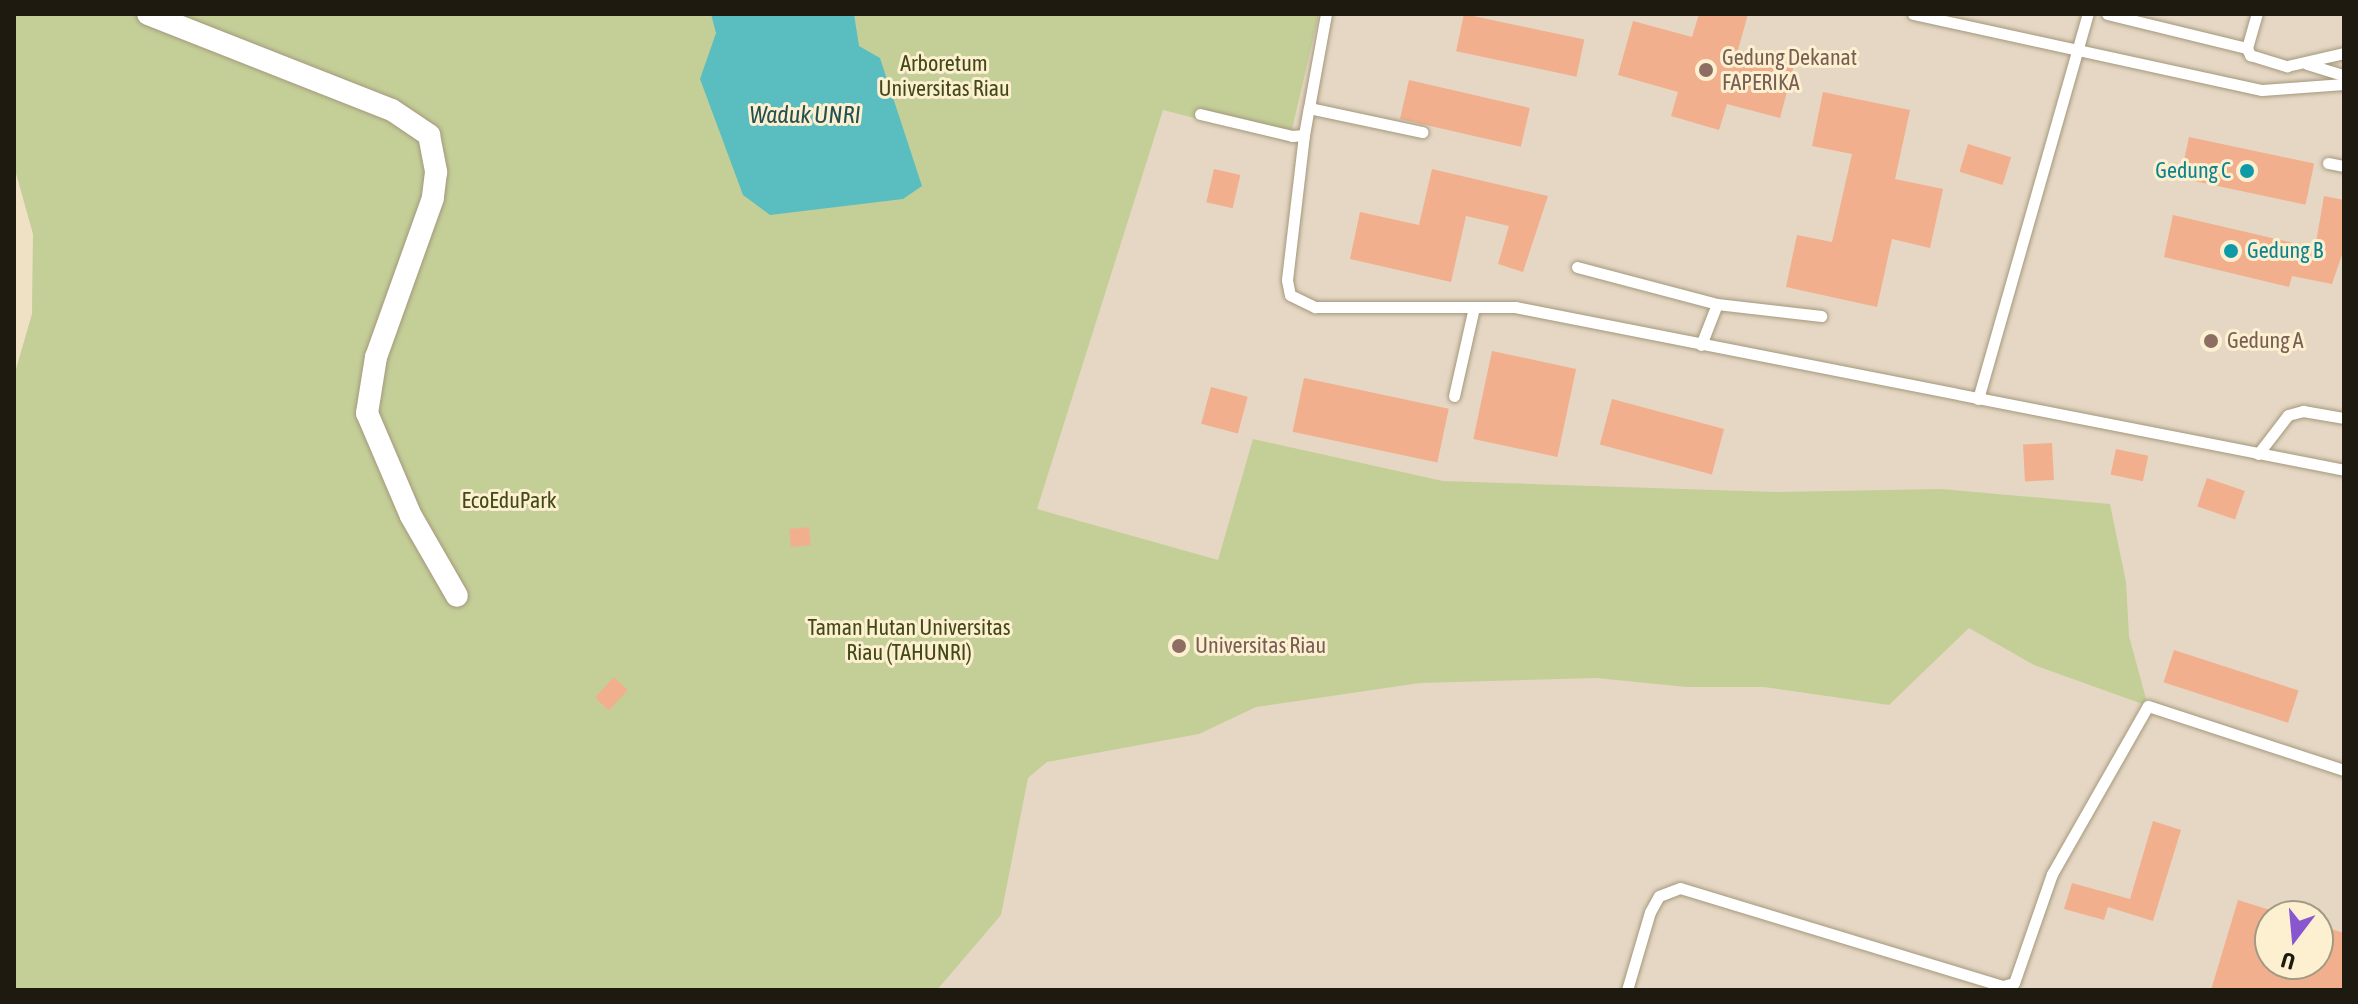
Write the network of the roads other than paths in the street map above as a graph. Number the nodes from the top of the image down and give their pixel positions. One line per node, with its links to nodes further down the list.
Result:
1 (148, 14): 29 (street)
2 (1326, 14): 13 (lane)
3 (1913, 14): 8 (lane)
4 (2088, 14): 8 (lane)
5 (2107, 14): 7 (lane)
6 (2257, 14): 7 (lane)
7 (2247, 48): 10 (lane)
8 (2078, 51): 12 (lane); 25 (lane)
9 (2344, 53): 10 (lane)
10 (2306, 64): 11 (lane)
11 (2344, 75)
12 (2344, 84)
13 (1309, 108): 15 (lane); 16 (lane)
14 (1200, 114): 16 (lane)
15 (1422, 132)
16 (1304, 135): 21 (lane)
17 (2328, 163): 18 (lane)
18 (2344, 166)
19 (1577, 267): 20 (lane)
20 (1717, 304): 22 (lane); 23 (lane)
21 (1474, 307): 23 (lane); 24 (lane)
22 (1821, 316)
23 (1701, 345): 25 (lane)
24 (1454, 396)
25 (1978, 399): 27 (lane)
26 (2344, 418): 27 (lane)
27 (2258, 454): 28 (lane)
28 (2344, 470)
29 (457, 596)
30 (2344, 770): 31 (lane)
31 (1627, 990)

